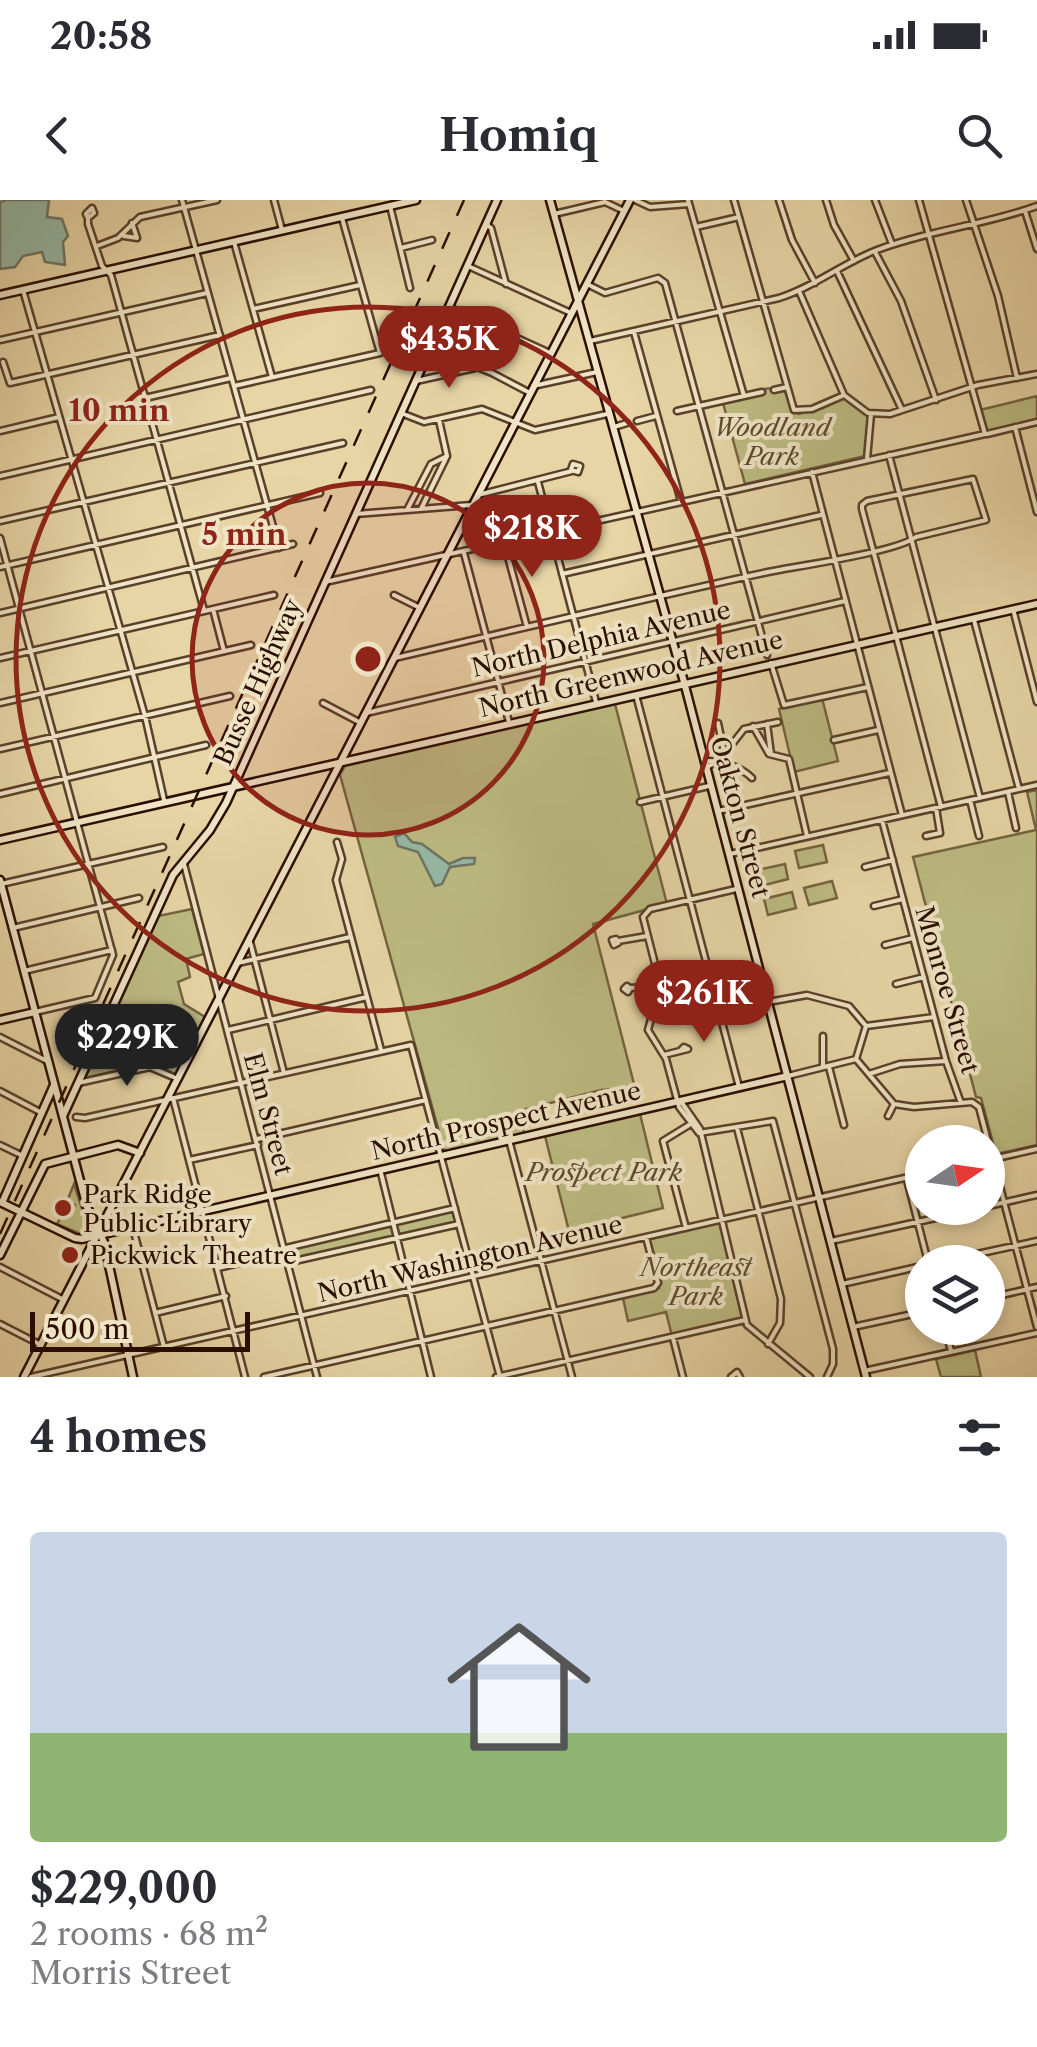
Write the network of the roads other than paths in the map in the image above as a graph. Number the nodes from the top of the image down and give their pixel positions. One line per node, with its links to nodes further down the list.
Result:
1 (182, 200): 17 (street)
2 (216, 200): 17 (street)
3 (274, 200): 28 (street)
4 (416, 200): 15 (main road)
5 (497, 200): 26 (main road, Busse Highway)
6 (550, 200): 20 (main road, Oakton Street)
7 (632, 200): 14 (street); 18 (main road)
8 (734, 200): 22 (street)
9 (779, 200): 46 (street)
10 (826, 200): 39 (street)
11 (875, 200): 33 (street)
12 (919, 200): 29 (street)
13 (966, 200): 25 (street)
14 (689, 202): 27 (street)
15 (390, 206): 21 (main road); 35 (street)
16 (1037, 206): 19 (street)
17 (184, 207): 24 (street); 37 (street)
18 (624, 211): 20 (street); 45 (main road)
19 (1024, 211): 25 (street); 36 (street)
20 (554, 214): 43 (main road, Oakton Street)
21 (342, 217): 28 (main road); 48 (street)
22 (739, 217): 27 (street); 55 (street)
23 (88, 218): 34 (street)
24 (132, 223): 30 (street); 30 (street)
25 (973, 223): 29 (street); 79 (street)
26 (486, 224): 40 (main road, Busse Highway); 47 (street)
27 (696, 227): 59 (street)
28 (282, 230): 32 (main road)
29 (929, 234): 33 (street); 83 (street)
30 (122, 235): 34 (street)
31 (432, 240): 35 (street)
32 (234, 242): 37 (main road); 57 (street)
33 (892, 244): 38 (street)
34 (97, 246): 41 (street)
35 (401, 248): 49 (street)
36 (1037, 249)
37 (196, 250): 41 (main road); 52 (street)
38 (874, 251): 39 (street); 91 (street)
39 (854, 261): 42 (street)
40 (468, 266): 47 (street); 56 (main road, Busse Highway)
41 (107, 270): 50 (main road); 58 (street)
42 (837, 271): 46 (street); 93 (street)
43 (570, 272): 44 (main road, Oakton Street); 54 (main road, Oakton Street)
44 (575, 282): 45 (main road); 54 (main road, Oakton Street)
45 (587, 283): 54 (main road); 62 (street)
46 (815, 283): 51 (street)
47 (506, 284): 60 (street)
48 (361, 285): 57 (street); 77 (street)
49 (410, 288)
50 (23, 290): 53 (main road); 64 (street)
51 (800, 291): 55 (street); 88 (street)
52 (208, 293): 58 (street); 66 (street)
53 (0, 295)
54 (578, 300): 60 (main road); 61 (main road, Oakton Street); 63 (main road, Oakton Street)
55 (763, 302): 59 (street); 82 (street)
56 (449, 307): 69 (main road, Busse Highway); 70 (street)
57 (253, 309): 77 (street)
58 (121, 312): 64 (street); 71 (street)
59 (720, 312): 62 (street); 89 (street)
60 (570, 315): 61 (main road); 70 (main road)
61 (581, 317): 63 (main road, Oakton Street)
62 (676, 322): 65 (street); 92 (street)
63 (586, 327): 68 (main road, Oakton Street)
64 (35, 332): 67 (street); 76 (street)
65 (633, 332): 68 (street); 98 (street)
66 (220, 335): 71 (street); 78 (street)
67 (0, 340)
68 (590, 341): 74 (main road, Oakton Street)
69 (431, 348): 73 (street); 80 (main road, Busse Highway)
70 (550, 353): 85 (main road)
71 (133, 355): 76 (street); 90 (street)
72 (4, 362): 76 (street)
73 (476, 368): 80 (street); 85 (street)
74 (598, 372): 85 (street); 95 (main road, Oakton Street)
75 (1037, 374): 79 (street)
76 (47, 375): 99 (street)
77 (272, 377): 81 (street)
78 (231, 378): 81 (street); 90 (street)
79 (1016, 378): 83 (street)
80 (416, 381): 96 (main road, Busse Highway)
81 (234, 386): 101 (street)
82 (787, 386): 86 (street); 88 (street)
83 (972, 387): 91 (street); 109 (street)
84 (371, 390): 101 (street)
85 (531, 390): 104 (main road)
86 (774, 390)
87 (762, 392): 89 (street)
88 (844, 395): 97 (street)
89 (744, 396): 92 (street)
90 (145, 398): 110 (street)
91 (936, 400): 93 (street)
92 (700, 406): 94 (street); 122 (street)
93 (902, 410): 97 (street)
94 (677, 412)
95 (610, 413): 104 (street); 106 (main road, Oakton Street)
96 (401, 414): 100 (street); 134 (main road, Busse Highway)
97 (871, 414): 114 (street)
98 (657, 416): 102 (street); 126 (street)
99 (59, 417): 108 (street); 115 (street)
100 (439, 419): 104 (street); 113 (street)
101 (243, 420): 110 (street); 116 (street)
102 (637, 421)
103 (1037, 422): 107 (street)
104 (514, 423): 125 (main road)
105 (628, 424): 106 (street)
106 (614, 427): 132 (main road, Oakton Street)
107 (1015, 428): 109 (street); 133 (street)
108 (0, 431)
109 (986, 434): 112 (street)
110 (157, 440): 115 (street); 121 (street)
111 (343, 443): 116 (street)
112 (890, 454): 114 (street); 124 (street)
113 (447, 456): 130 (street); 131 (street)
114 (867, 459): 118 (street)
115 (71, 460): 119 (street); 127 (street)
116 (255, 463): 121 (street); 129 (street)
117 (572, 471): 120 (street)
118 (812, 472): 122 (street); 135 (street)
119 (0, 476)
120 (538, 482): 125 (street); 138 (street)
121 (169, 483): 127 (street); 137 (street)
122 (724, 492): 126 (street); 139 (street)
123 (320, 494): 129 (street)
124 (900, 494): 141 (street); 141 (street); 146 (street)
125 (478, 495): 128 (main road)
126 (681, 501): 132 (street)
127 (82, 502): 136 (street); 144 (street)
128 (473, 505): 130 (street); 148 (main road)
129 (267, 506): 137 (street); 145 (street)
130 (421, 508): 131 (street)
131 (407, 510): 134 (street)
132 (638, 511): 138 (street); 149 (main road, Oakton Street)
133 (1037, 512)
134 (356, 514): 156 (main road, Busse Highway)
135 (823, 515): 139 (street); 150 (street)
136 (0, 521)
137 (180, 525): 144 (street); 153 (street)
138 (551, 531): 142 (street); 154 (street)
139 (736, 535): 149 (street); 155 (street)
140 (0, 538): 151 (street)
141 (912, 540): 146 (street); 172 (street)
142 (504, 542): 147 (street); 173 (street)
143 (293, 544): 145 (street)
144 (95, 545): 151 (street); 157 (street)
145 (279, 548): 153 (street)
146 (873, 550): 150 (street); 175 (street)
147 (463, 551): 148 (street); 176 (street)
148 (448, 554): 156 (street); 164 (main road)
149 (649, 554): 154 (street); 160 (main road, Oakton Street)
150 (834, 558): 155 (street); 161 (street)
151 (7, 565): 152 (street); 163 (street)
152 (0, 567)
153 (192, 568): 157 (street); 167 (street)
154 (562, 574): 169 (street)
155 (747, 577): 160 (street); 171 (street)
156 (326, 582): 217 (main road, Busse Highway)
157 (107, 588): 163 (street); 174 (street)
158 (274, 595): 165 (street)
159 (394, 595): 164 (street)
160 (661, 596): 169 (street); 177 (main road, Oakton Street)
161 (845, 600): 171 (street, North Delphia Avenue); 179 (street)
162 (1037, 604): 166 (main road, North Greenwood Avenue)
163 (19, 608): 168 (street); 180 (street)
164 (420, 608): 183 (main road)
165 (213, 609): 167 (street); 181 (street)
166 (1012, 609): 170 (main road, North Greenwood Avenue); 187 (street)
167 (204, 610): 174 (street)
168 (0, 612)
169 (574, 616): 173 (street); 185 (street)
170 (974, 618): 172 (main road, North Greenwood Avenue); 225 (street)
171 (758, 620): 177 (street, North Delphia Avenue); 184 (street)
172 (935, 626): 175 (main road, North Greenwood Avenue); 232 (street)
173 (527, 627): 176 (street)
174 (120, 629): 180 (street); 186 (street)
175 (896, 635): 179 (main road, North Greenwood Avenue); 237 (street)
176 (486, 636): 183 (street); 188 (street)
177 (672, 639): 185 (street, North Delphia Avenue); 189 (main road, Oakton Street)
178 (250, 644): 181 (street)
179 (857, 644): 184 (main road, North Greenwood Avenue); 190 (street)
180 (32, 651): 182 (street); 191 (street)
181 (224, 651): 186 (street)
182 (0, 658)
183 (395, 658): 198 (main road)
184 (769, 659): 189 (main road, North Greenwood Avenue); 190 (street)
185 (586, 660): 188 (street, North Delphia Avenue); 194 (street)
186 (133, 672): 191 (street); 199 (street)
187 (1034, 675): 195 (street)
188 (498, 682): 198 (street, North Delphia Avenue); 200 (street)
189 (684, 682): 192 (main road, North Greenwood Avenue); 216 (main road, Oakton Street)
190 (868, 687): 206 (street)
191 (44, 693): 196 (street); 207 (street)
192 (635, 694): 194 (main road, North Greenwood Avenue); 230 (street)
193 (230, 696): 199 (street)
194 (596, 702): 200 (main road, North Greenwood Avenue)
195 (1037, 702)
196 (0, 703)
197 (324, 703): 202 (street)
198 (366, 714): 202 (main road)
199 (146, 716): 207 (street); 213 (street)
200 (509, 722): 214 (main road, North Greenwood Avenue)
201 (778, 722): 204 (street)
202 (362, 723): 214 (main road)
203 (718, 723): 211 (street)
204 (766, 724): 205 (street); 212 (street)
205 (753, 726): 211 (street); 212 (street)
206 (879, 729): 208 (street); 218 (street)
207 (55, 736): 210 (street); 219 (street)
208 (834, 740)
209 (206, 746): 213 (street)
210 (0, 748)
211 (724, 754): 215 (street)
212 (771, 755): 228 (street)
213 (156, 758): 219 (street); 234 (street)
214 (342, 761): 221 (main road, North Greenwood Avenue); 266 (main road)
215 (717, 761): 216 (street); 220 (street)
216 (705, 764): 224 (main road, Oakton Street)
217 (243, 766): 221 (main road); 223 (main road, Busse Highway)
218 (890, 772): 228 (street); 239 (street)
219 (66, 778): 229 (street); 241 (street)
220 (752, 778)
221 (254, 781): 223 (main road, North Greenwood Avenue)
222 (1037, 785): 225 (street)
223 (234, 786): 226 (main road, North Greenwood Avenue); 231 (main road, North Greenwood Avenue); 236 (main road, Busse Highway)
224 (711, 786): 230 (street); 238 (main road, Oakton Street)
225 (1019, 789): 227 (street)
226 (220, 790): 231 (main road, North Greenwood Avenue); 236 (main road)
227 (1008, 792): 232 (street); 242 (street)
228 (796, 793): 238 (street); 243 (street)
229 (0, 794)
230 (663, 797): 235 (street); 259 (street)
231 (181, 798): 234 (main road, North Greenwood Avenue)
232 (980, 798): 233 (street)
233 (970, 800): 237 (street); 245 (street)
234 (165, 802): 241 (main road, North Greenwood Avenue)
235 (640, 802)
236 (226, 803): 250 (main road, Busse Highway)
237 (938, 807): 239 (street); 244 (street)
238 (718, 811): 249 (main road, Oakton Street)
239 (902, 815): 240 (street)
240 (882, 820): 243 (street); 251 (street, Monroe Street)
241 (78, 821): 246 (main road, North Greenwood Avenue); 252 (street)
242 (1016, 828)
243 (807, 836): 249 (street)
244 (926, 836)
245 (979, 836)
246 (0, 840)
247 (337, 842): 263 (street)
248 (163, 848): 252 (street)
249 (729, 854): 255 (main road, Oakton Street)
250 (182, 860): 281 (street, Elm Street); 304 (main road, Busse Highway)
251 (893, 860): 253 (street); 257 (street, Monroe Street)
252 (89, 865): 254 (street); 261 (street)
253 (865, 867)
254 (0, 882): 258 (main road)
255 (738, 889): 259 (street); 274 (main road, Oakton Street)
256 (139, 898): 261 (street)
257 (903, 899): 260 (street); 265 (street, Monroe Street)
258 (2, 900): 262 (main road)
259 (690, 900): 264 (street); 278 (street)
260 (874, 906)
261 (100, 908): 262 (street); 269 (street)
262 (13, 928): 272 (main road)
263 (351, 936): 270 (street); 279 (street)
264 (647, 936): 267 (street); 276 (street)
265 (913, 938): 268 (street); 273 (street, Monroe Street)
266 (250, 941): 270 (street); 271 (main road)
267 (618, 941)
268 (885, 945)
269 (112, 950): 272 (street); 285 (street)
270 (255, 959): 271 (street); 288 (street)
271 (238, 963): 281 (main road)
272 (24, 970): 285 (main road)
273 (924, 976): 275 (street); 286 (street, Monroe Street)
274 (763, 982): 278 (street); 282 (main road, Oakton Street)
275 (896, 984)
276 (658, 986): 277 (street); 280 (street)
277 (630, 988)
278 (714, 993): 283 (street); 307 (street)
279 (367, 997): 288 (street); 293 (street)
280 (658, 997): 283 (street); 284 (street)
281 (220, 999): 290 (street, Elm Street); 303 (main road)
282 (768, 1002): 289 (street); 302 (main road, Oakton Street)
283 (667, 1004): 284 (street)
284 (654, 1010): 295 (street)
285 (34, 1012): 287 (main road); 297 (main road)
286 (934, 1017): 289 (street); 298 (street, Monroe Street)
287 (0, 1020)
288 (270, 1020): 290 (street); 300 (street)
289 (866, 1026): 296 (street)
290 (228, 1030): 305 (street, Elm Street)
291 (823, 1036): 299 (street)
292 (0, 1037): 297 (street)
293 (381, 1050): 300 (street); 310 (street)
294 (680, 1051): 295 (street)
295 (664, 1055): 311 (street)
296 (856, 1059): 299 (street, North Prospect Avenue); 301 (street)
297 (47, 1061): 306 (main road)
298 (946, 1061): 301 (street); 312 (street, Monroe Street)
299 (826, 1066): 302 (street, North Prospect Avenue); 319 (street)
300 (284, 1074): 305 (street)
301 (868, 1074): 313 (street)
302 (788, 1076): 307 (main road, North Prospect Avenue); 337 (main road, Oakton Street)
303 (178, 1079): 304 (street); 309 (main road)
304 (78, 1083): 315 (main road, Busse Highway)
305 (242, 1083): 309 (street); 324 (street, Elm Street)
306 (54, 1084): 314 (main road); 315 (main road)
307 (739, 1087): 311 (main road, North Prospect Avenue)
308 (0, 1091): 314 (street)
309 (170, 1099): 317 (street); 327 (main road); 332 (street)
310 (426, 1100): 324 (street); 330 (street)
311 (678, 1102): 318 (street); 323 (main road, North Prospect Avenue)
312 (961, 1103): 313 (street); 320 (street, Monroe Street)
313 (894, 1104): 316 (street)
314 (42, 1113): 329 (main road)
315 (63, 1116): 328 (main road)
316 (888, 1116)
317 (76, 1117)
318 (692, 1122): 322 (street); 352 (street)
319 (844, 1125)
320 (983, 1125)
321 (737, 1127): 322 (street); 339 (street); 345 (street)
322 (699, 1133): 347 (street)
323 (509, 1140): 330 (main road, North Prospect Avenue); 365 (street)
324 (258, 1142): 332 (street); 335 (street, Elm Street)
325 (0, 1145): 329 (street)
326 (1037, 1149): 331 (street)
327 (140, 1154): 328 (main road); 353 (main road)
328 (73, 1155): 343 (main road); 346 (main road)
329 (23, 1156): 340 (main road)
330 (442, 1156): 333 (main road, North Prospect Avenue); 342 (street)
331 (1005, 1156)
332 (189, 1160): 344 (street)
333 (380, 1170): 335 (main road, North Prospect Avenue); 348 (street)
334 (905, 1178): 337 (street, North Washington Avenue)
335 (272, 1195): 344 (main road, North Prospect Avenue); 362 (street, Elm Street)
336 (1037, 1195): 338 (street)
337 (820, 1197): 339 (street, North Washington Avenue); 358 (main road, Oakton Street)
338 (1005, 1202)
339 (794, 1203): 345 (street, North Washington Avenue); 411 (street)
340 (1, 1204): 343 (main road)
341 (1005, 1206): 360 (street, Monroe Street)
342 (455, 1208): 348 (street); 349 (street)
343 (20, 1211): 356 (main road); 364 (main road)
344 (203, 1211): 351 (main road, North Prospect Avenue); 368 (street)
345 (759, 1212): 347 (street, North Washington Avenue); 390 (street)
346 (90, 1214): 353 (main road); 354 (main road)
347 (723, 1220): 352 (street, North Washington Avenue); 382 (street)
348 (394, 1223): 357 (street); 362 (street)
349 (459, 1224): 357 (street); 370 (street)
350 (905, 1225): 358 (street)
351 (132, 1228): 353 (main road, North Prospect Avenue); 379 (street)
352 (686, 1228): 355 (street, North Washington Avenue)
353 (99, 1234): 354 (main road, North Prospect Avenue); 363 (main road); 395 (main road)
354 (88, 1237): 356 (main road, North Prospect Avenue)
355 (646, 1237): 365 (street, North Washington Avenue); 378 (street)
356 (75, 1238): 363 (main road)
357 (397, 1238): 366 (street); 374 (street)
358 (831, 1241): 371 (main road, Oakton Street)
359 (1037, 1241): 360 (street)
360 (1016, 1246): 361 (street); 373 (street, Monroe Street)
361 (1005, 1248)
362 (286, 1250): 366 (street, Elm Street); 368 (street)
363 (90, 1252): 377 (main road)
364 (0, 1255)
365 (541, 1261): 370 (street, North Washington Avenue); 378 (street)
366 (290, 1262): 380 (street, Elm Street)
367 (0, 1267): 377 (street)
368 (218, 1268): 376 (street)
369 (905, 1269): 371 (street)
370 (473, 1277): 374 (street, North Washington Avenue); 384 (street)
371 (842, 1284): 385 (main road, Oakton Street)
372 (1037, 1287): 373 (street)
373 (1027, 1289): 375 (street); 386 (street, Monroe Street)
374 (410, 1291): 380 (street, North Washington Avenue); 389 (street)
375 (1005, 1294)
376 (226, 1296): 379 (street); 387 (street)
377 (64, 1300): 391 (main road)
378 (554, 1312): 384 (street); 396 (street)
379 (155, 1313): 393 (street)
380 (303, 1315): 387 (street, North Washington Avenue); 397 (street, Elm Street)
381 (905, 1316): 385 (street)
382 (746, 1320): 388 (street); 390 (street)
383 (0, 1324): 391 (street)
384 (486, 1327): 389 (street); 405 (street)
385 (854, 1328): 398 (main road, Oakton Street)
386 (1037, 1330): 394 (street)
387 (235, 1331): 393 (street, North Washington Avenue); 401 (street)
388 (672, 1337): 396 (street); 407 (street)
389 (422, 1341): 397 (street); 404 (street)
390 (768, 1344): 410 (street)
391 (41, 1345): 399 (main road)
392 (949, 1345): 394 (street)
393 (164, 1347): 395 (street, North Washington Avenue)
394 (951, 1351): 398 (street)
395 (128, 1355): 399 (street, North Washington Avenue); 400 (main road)
396 (568, 1361): 405 (street); 406 (street)
397 (315, 1366): 402 (street); 403 (street, Elm Street)
398 (865, 1374)
399 (28, 1377)
400 (133, 1377)
401 (246, 1377)
402 (264, 1377)
403 (318, 1377)
404 (431, 1377)
405 (498, 1377)
406 (572, 1377)
407 (683, 1377)
408 (731, 1377): 409 (street)
409 (740, 1377)
410 (810, 1377)
411 (827, 1377)

